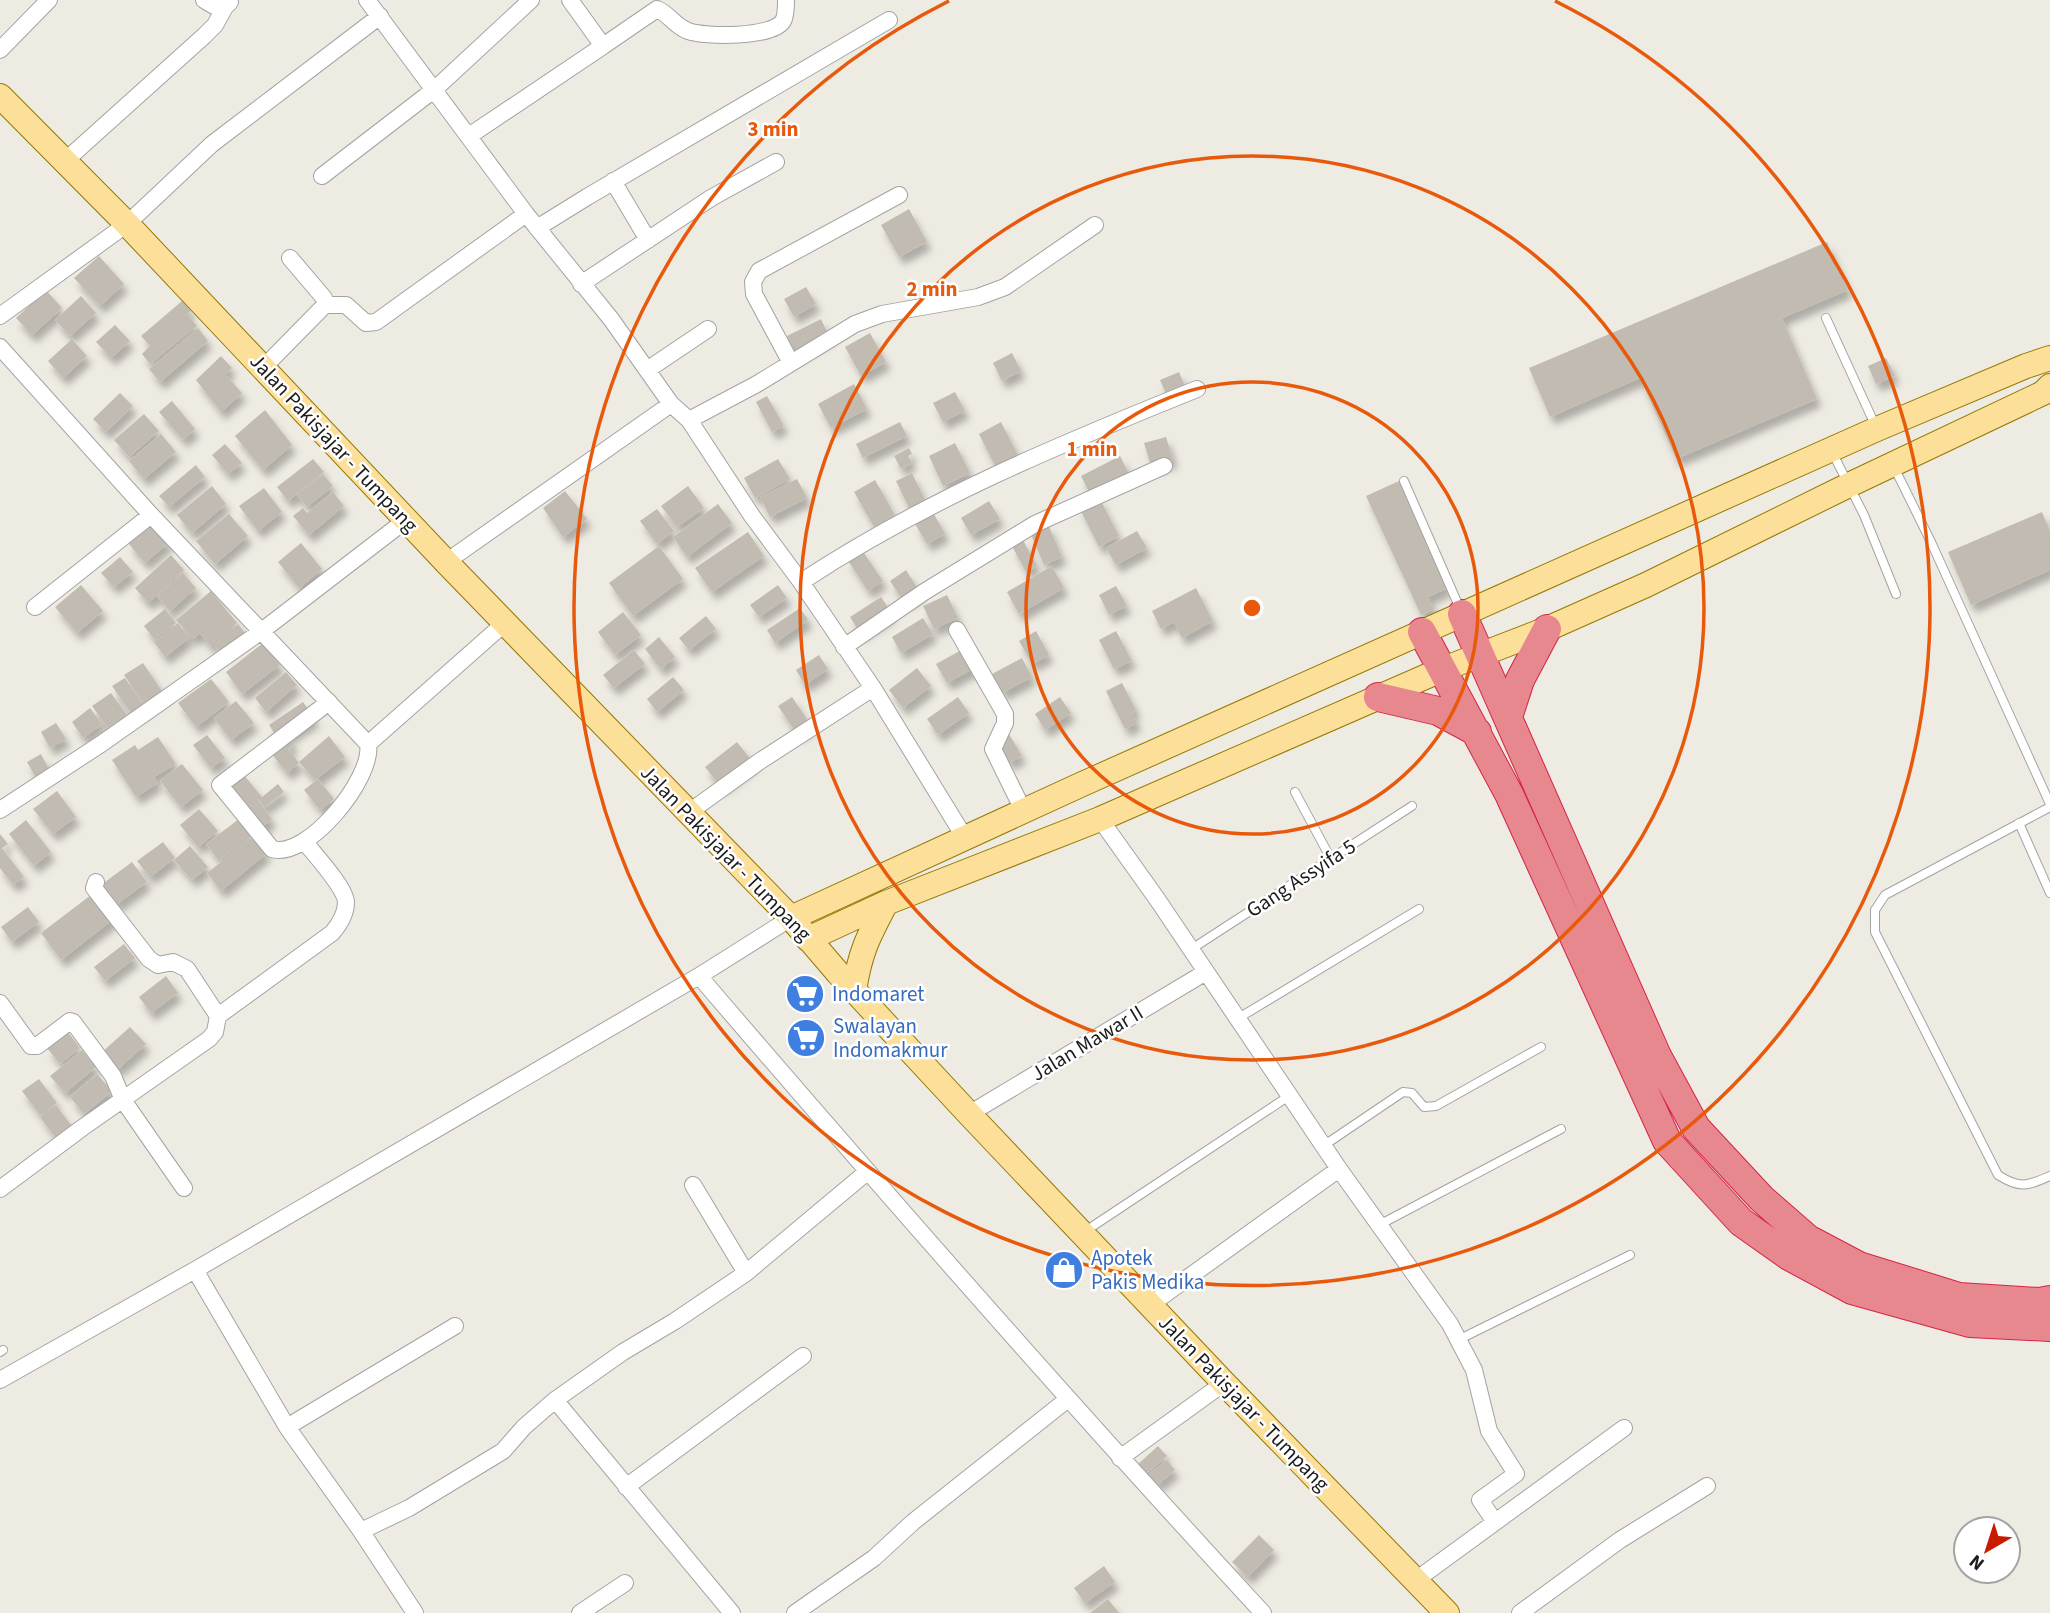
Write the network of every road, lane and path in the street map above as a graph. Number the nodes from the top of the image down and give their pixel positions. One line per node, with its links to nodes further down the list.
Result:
1 (49, 0): 11 (street)
2 (204, 0): 7 (street)
3 (531, 0): 12 (street)
4 (570, 0): 10 (street)
5 (786, 0): 10 (street)
6 (369, 1): 8 (street)
7 (228, 3): 15 (street)
8 (380, 16): 12 (street); 21 (street)
9 (889, 20): 18 (street)
10 (603, 46): 14 (street)
11 (0, 50)
12 (435, 89): 14 (street); 17 (street)
13 (0, 96): 15 (main road, Jalan Pakisjajar - Tumpang)
14 (469, 136): 20 (street)
15 (65, 161): 21 (main road, Jalan Pakisjajar - Tumpang)
16 (776, 162): 24 (street)
17 (322, 176)
18 (613, 181): 23 (street); 24 (street)
19 (899, 195): 33 (street)
20 (526, 214): 23 (street); 27 (street)
21 (127, 224): 28 (street); 34 (main road, Jalan Pakisjajar - Tumpang)
22 (1095, 225): 33 (street)
23 (537, 228): 26 (street)
24 (648, 240): 26 (street)
25 (290, 258): 27 (street)
26 (582, 284): 35 (street)
27 (325, 305): 34 (street)
28 (0, 316)
29 (1826, 318): 40 (lane)
30 (708, 329): 35 (street)
31 (0, 346): 46 (street)
32 (2050, 358): 40 (main road)
33 (790, 363): 39 (street)
34 (263, 368): 47 (main road, Jalan Pakisjajar - Tumpang)
35 (647, 370): 38 (street)
36 (1197, 389): 49 (street)
37 (2047, 393): 42 (main road)
38 (671, 404): 39 (street); 48 (street)
39 (689, 420): 49 (street)
40 (1877, 429): 41 (main road)
41 (1831, 449): 45 (lane); 52 (main road)
42 (1893, 465): 45 (main road); 68 (lane)
43 (1164, 466): 58 (street)
44 (1404, 481): 52 (lane)
45 (1849, 485): 50 (lane); 54 (main road)
46 (151, 515): 51 (street); 55 (street)
47 (406, 520): 48 (main road, Jalan Pakisjajar - Tumpang); 55 (street)
48 (446, 562): 53 (main road, Jalan Pakisjajar - Tumpang)
49 (801, 582): 58 (street)
50 (1896, 594)
51 (35, 607)
52 (1462, 614): 57 (main road); 59 (highway)
53 (506, 622): 66 (street); 72 (main road, Jalan Pakisjajar - Tumpang)
54 (1547, 629): 59 (main road); 64 (highway)
55 (263, 630): 63 (street); 66 (street); 70 (street)
56 (957, 630): 71 (street)
57 (1422, 632): 60 (highway); 71 (main road)
58 (844, 647): 61 (street)
59 (1481, 655): 60 (main road); 64 (highway)
60 (1441, 670): 62 (main road); 65 (highway)
61 (873, 688): 72 (street); 75 (street)
62 (1378, 697): 65 (highway); 73 (main road)
63 (329, 702): 66 (street); 76 (street)
64 (1508, 717): 108 (highway)
65 (1477, 732): 111 (highway)
66 (368, 744): 76 (street)
67 (1295, 792): 77 (lane)
68 (2050, 805): 74 (lane)
69 (1412, 806): 77 (lane, Gang Assyifa 5)
70 (0, 810)
71 (1023, 810): 75 (main road)
72 (688, 813): 82 (main road, Jalan Pakisjajar - Tumpang)
73 (1100, 819): 80 (main road); 84 (street)
74 (2020, 823): 79 (lane); 99 (lane)
75 (965, 838): 82 (main road)
76 (304, 841): 89 (street)
77 (1331, 859): 84 (lane, Gang Assyifa 5)
78 (96, 882): 89 (street)
79 (2050, 893)
80 (886, 903): 83 (main road); 87 (main road)
81 (1419, 909): 90 (lane)
82 (791, 919): 83 (main road, Jalan Pakisjajar - Tumpang); 86 (street)
83 (808, 939): 87 (main road, Jalan Pakisjajar - Tumpang)
84 (1191, 950): 85 (street)
85 (1206, 972): 90 (street); 94 (street, Jalan Mawar II)
86 (699, 976): 98 (street); 106 (street)
87 (855, 991): 94 (main road, Jalan Pakisjajar - Tumpang)
88 (0, 1003): 93 (street)
89 (218, 1016): 93 (street)
90 (1237, 1019): 92 (street)
91 (1541, 1047): 96 (lane)
92 (1289, 1096): 96 (street); 104 (lane)
93 (123, 1100): 101 (street); 102 (street)
94 (969, 1114): 104 (main road, Jalan Pakisjajar - Tumpang)
95 (1561, 1129): 103 (lane)
96 (1323, 1146): 97 (street)
97 (1339, 1169): 103 (street); 109 (street)
98 (867, 1172): 107 (street); 116 (street)
99 (2050, 1176)
100 (692, 1185): 107 (street)
101 (184, 1188)
102 (0, 1189)
103 (1379, 1225): 112 (street)
104 (1082, 1234): 109 (main road, Jalan Pakisjajar - Tumpang)
105 (1630, 1255): 112 (lane)
106 (195, 1270): 114 (street); 118 (street)
107 (746, 1273): 117 (street)
108 (2050, 1300)
109 (1150, 1305): 115 (main road, Jalan Pakisjajar - Tumpang)
110 (455, 1326): 118 (street)
111 (2050, 1327)
112 (1458, 1340): 123 (street)
113 (803, 1356): 122 (street)
114 (0, 1380)
115 (1224, 1383): 120 (street); 125 (main road, Jalan Pakisjajar - Tumpang)
116 (1068, 1399): 120 (street); 130 (street)
117 (555, 1400): 122 (street); 124 (street)
118 (287, 1427): 124 (street)
119 (1624, 1428): 123 (street)
120 (1121, 1458): 131 (street)
121 (1707, 1486): 133 (street)
122 (626, 1488): 129 (street)
123 (1495, 1522): 125 (street)
124 (361, 1531): 127 (street)
125 (1416, 1580): 132 (main road, Jalan Pakisjajar - Tumpang)
126 (625, 1583): 128 (street)
127 (415, 1613)
128 (580, 1613)
129 (732, 1613)
130 (794, 1613)
131 (1263, 1613)
132 (1447, 1613)
133 (1520, 1613)

